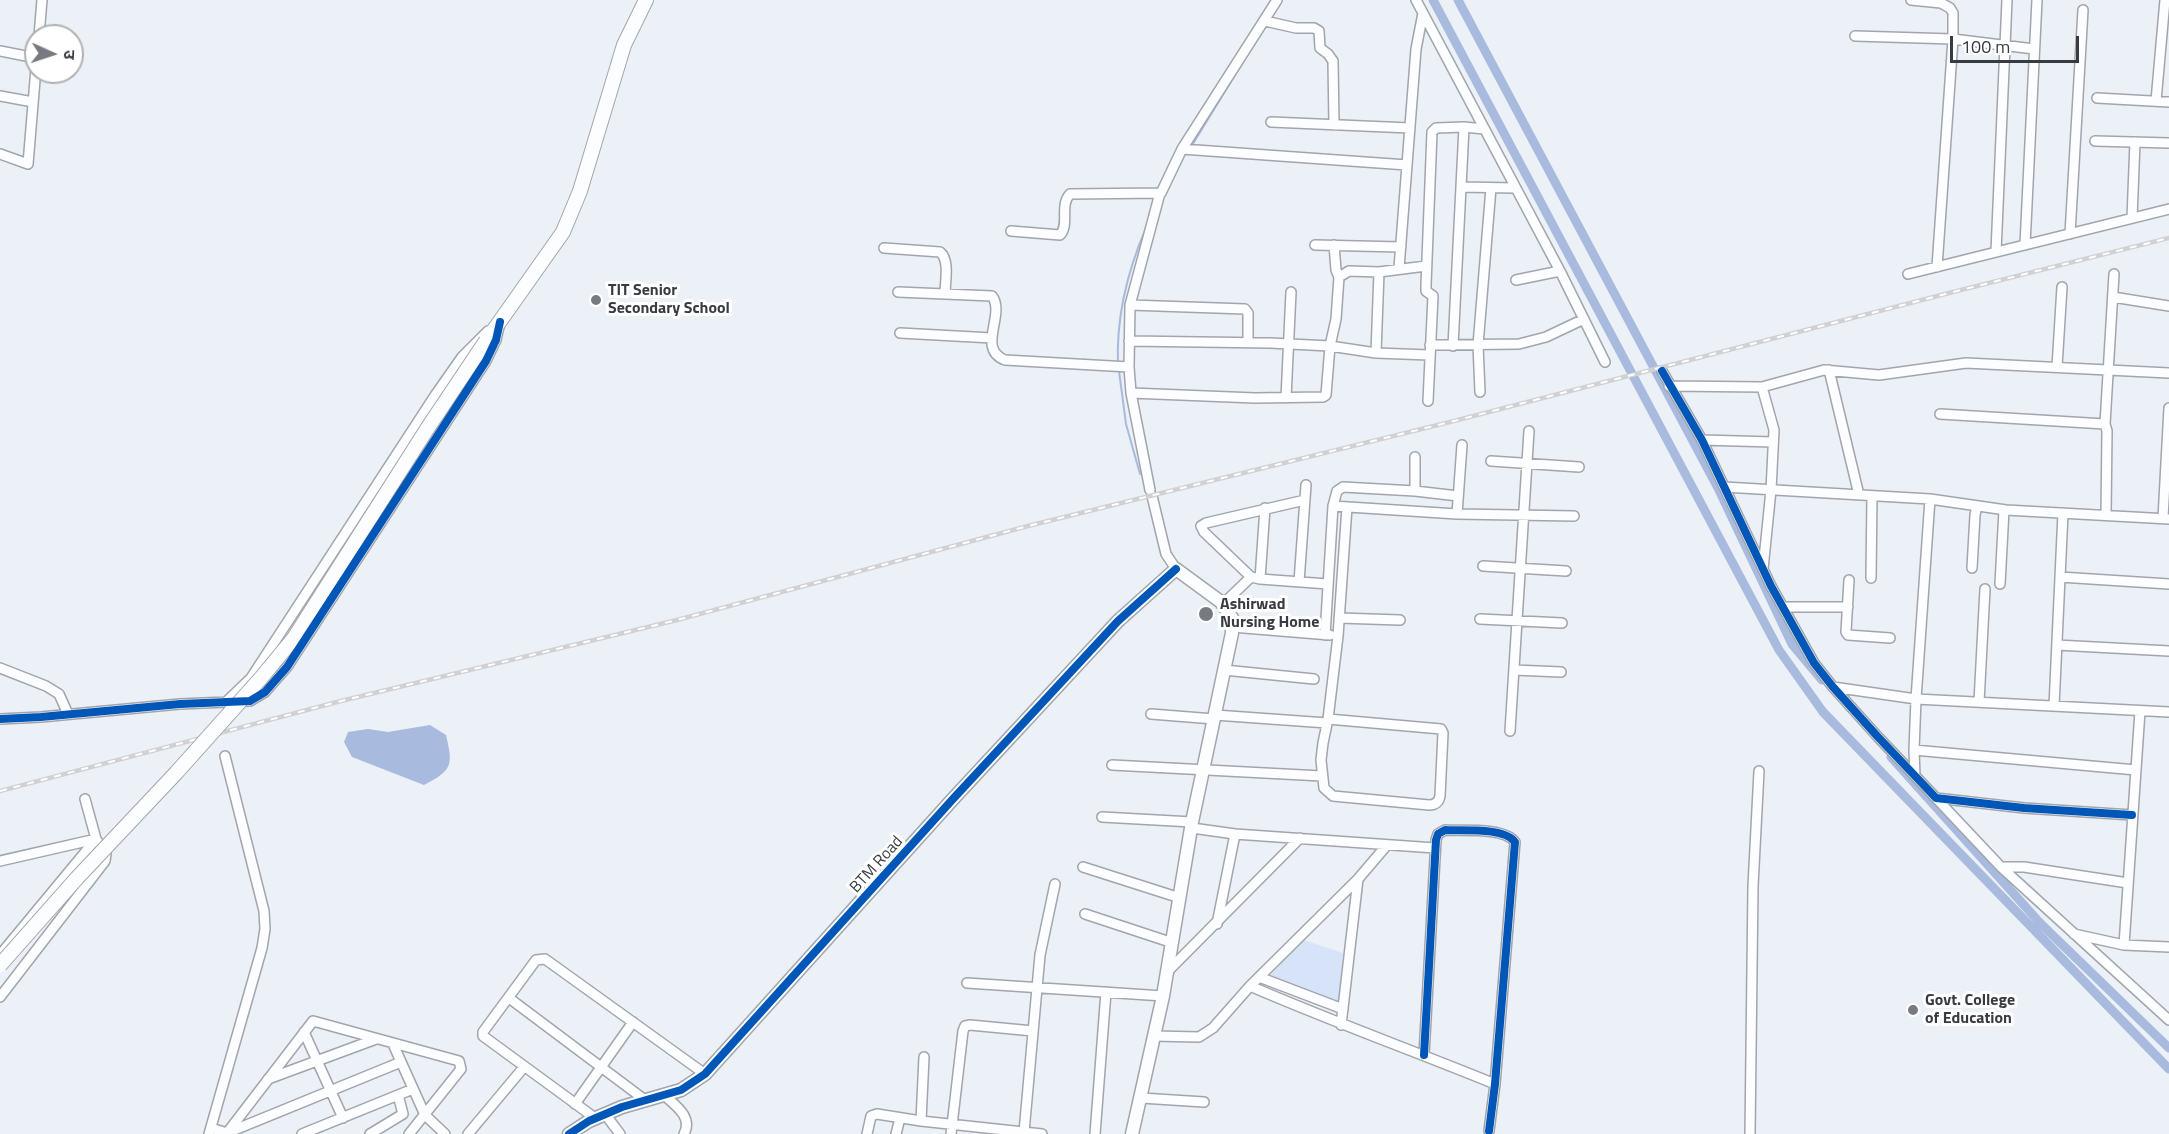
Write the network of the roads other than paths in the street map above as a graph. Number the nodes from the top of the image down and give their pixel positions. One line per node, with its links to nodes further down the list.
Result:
1 (42, 0): 12 (street)
2 (645, 0): 67 (main road)
3 (1277, 0): 11 (street)
4 (1416, 0): 10 (street)
5 (1911, 0): 14 (street)
6 (2007, 0): 15 (street)
7 (2037, 0): 16 (street)
8 (2165, 0): 22 (street)
9 (2083, 10): 43 (street)
10 (1423, 13): 28 (street); 29 (street)
11 (1265, 21): 26 (street); 33 (street)
12 (40, 24)
13 (1854, 36): 14 (street)
14 (1953, 39): 15 (street); 51 (street)
15 (2004, 46): 16 (street); 49 (street)
16 (2034, 49): 45 (street)
17 (0, 51): 18 (street)
18 (24, 56)
19 (35, 84): 23 (street)
20 (0, 96): 23 (street)
21 (2097, 98): 22 (street)
22 (2156, 101): 24 (street)
23 (33, 102): 34 (street)
24 (2169, 102)
25 (1270, 122): 26 (street)
26 (1335, 125): 28 (street)
27 (1464, 127): 29 (street); 36 (street); 50 (street)
28 (1410, 128): 35 (street)
29 (1484, 129): 38 (street)
30 (2095, 141): 31 (street)
31 (2135, 142): 32 (street); 41 (street)
32 (2169, 143)
33 (1182, 149): 35 (street); 39 (street)
34 (0, 154)
35 (1407, 165): 47 (street)
36 (1461, 187): 37 (street); 75 (street)
37 (1491, 188): 38 (street); 73 (street)
38 (1515, 188): 53 (street)
39 (1160, 193): 42 (street); 64 (street)
40 (2169, 209): 41 (street)
41 (2132, 218): 43 (street)
42 (1011, 231)
43 (2070, 234): 45 (street)
44 (1315, 244): 46 (street)
45 (2025, 244): 49 (street)
46 (1334, 245): 47 (street); 57 (street)
47 (1401, 247): 52 (street)
48 (884, 248): 62 (street)
49 (1996, 252): 51 (street)
50 (1426, 266): 52 (street); 76 (street)
51 (1937, 267): 55 (street)
52 (1399, 268): 54 (street)
53 (1560, 271): 58 (street); 66 (street)
54 (1379, 272): 57 (street); 77 (street)
55 (1908, 274)
56 (2114, 274): 63 (street)
57 (1339, 277): 74 (street)
58 (1516, 280)
59 (2062, 287): 80 (street)
60 (898, 292): 62 (street)
61 (1291, 292): 72 (street)
62 (945, 294): 69 (street)
63 (2113, 297): 65 (street); 81 (street)
64 (1130, 305): 70 (street); 71 (street)
65 (2169, 306)
66 (1584, 319): 73 (street); 78 (street)
67 (500, 322): 158 (street); 158 (street); 201 (main road, bridge)
68 (900, 333): 69 (street)
69 (992, 338): 79 (street)
70 (1130, 341): 71 (street); 79 (street)
71 (1248, 342): 72 (street)
72 (1288, 344): 74 (street); 89 (street)
73 (1478, 345): 75 (street); 87 (street)
74 (1330, 346): 77 (street); 89 (street)
75 (1453, 346): 76 (street)
76 (1430, 350): 77 (street); 90 (street)
77 (1376, 353)
78 (1605, 362)
79 (1122, 367): 88 (street)
80 (2057, 367): 81 (street); 82 (street)
81 (2110, 369): 84 (street); 93 (street)
82 (1829, 370): 86 (street); 106 (street)
83 (1662, 371): 85 (street)
84 (2169, 373)
85 (1669, 386): 86 (street); 95 (street)
86 (1762, 387): 96 (street)
87 (1480, 392)
88 (1131, 393): 89 (street); 125 (street)
89 (1286, 398)
90 (1428, 401)
91 (2169, 408): 121 (street)
92 (1940, 414): 93 (street)
93 (2105, 424): 119 (street)
94 (1529, 431): 100 (street)
95 (1702, 440): 96 (street); 103 (street)
96 (1773, 442): 104 (street)
97 (1462, 445): 107 (street)
98 (1415, 457): 105 (street)
99 (1491, 461): 100 (street)
100 (1527, 463): 101 (street); 118 (street)
101 (1579, 467)
102 (1306, 485): 110 (street)
103 (1724, 487): 104 (street); 126 (street)
104 (1771, 490): 106 (street); 126 (street)
105 (1414, 491): 107 (street); 111 (street)
106 (1858, 495): 108 (street)
107 (1458, 496): 117 (street)
108 (1872, 496): 109 (street); 130 (street)
109 (1930, 499): 112 (street); 157 (street)
110 (1305, 500): 114 (street); 132 (street)
111 (1333, 506): 113 (street); 133 (street)
112 (1977, 506): 115 (street); 124 (street)
113 (1347, 507): 117 (street); 140 (street)
114 (1265, 508): 129 (street); 129 (street)
115 (2004, 510): 116 (street); 134 (street)
116 (2062, 513): 119 (street); 128 (street)
117 (1456, 514): 118 (street)
118 (1524, 514): 120 (street); 123 (street)
119 (2106, 515): 121 (street)
120 (1574, 516)
121 (2166, 519)
122 (1483, 566): 123 (street)
123 (1520, 568): 127 (street); 143 (street)
124 (1972, 568)
125 (1176, 569): 137 (street); 226 (street, BTM Road)
126 (1762, 569): 139 (street)
127 (1566, 571)
128 (2060, 577): 135 (street); 149 (street)
129 (1256, 578): 132 (street); 137 (street)
130 (1871, 578)
131 (1849, 580): 138 (street)
132 (1299, 582): 133 (street)
133 (1328, 584): 146 (street)
134 (2000, 584)
135 (2169, 584)
136 (1985, 589): 159 (street)
137 (1223, 604): 145 (street)
138 (1848, 606): 139 (street); 148 (street)
139 (1784, 607): 156 (street)
140 (1339, 618): 142 (street); 147 (street)
141 (1480, 619): 143 (street)
142 (1400, 620)
143 (1517, 621): 144 (street); 153 (street)
144 (1562, 623)
145 (1232, 627): 146 (street); 152 (street)
146 (1325, 635): 147 (street)
147 (1338, 636): 167 (street)
148 (1890, 638)
149 (2057, 645): 150 (street); 160 (street)
150 (2169, 651)
151 (0, 668): 163 (street)
152 (1224, 670): 155 (street); 165 (street)
153 (1514, 670): 154 (street); 168 (street)
154 (1561, 672)
155 (1314, 679)
156 (1833, 687): 157 (street); 176 (street)
157 (1916, 699): 159 (street); 169 (street)
158 (226, 702): 163 (street)
159 (1979, 702): 160 (street)
160 (2054, 706): 161 (street)
161 (2140, 711): 162 (street); 172 (street)
162 (2169, 712)
163 (68, 714): 166 (street)
164 (1151, 714): 165 (street)
165 (1214, 717): 167 (street); 173 (street)
166 (0, 719)
167 (1327, 721): 175 (street); 175 (street)
168 (1510, 731)
169 (1914, 750): 172 (street); 176 (street)
170 (225, 756): 243 (street)
171 (1112, 765): 173 (street)
172 (2136, 770): 179 (street)
173 (1203, 771): 175 (street); 181 (street)
174 (1759, 771): 260 (street)
175 (1322, 776)
176 (1916, 776): 177 (street)
177 (1936, 798): 179 (street); 189 (street)
178 (85, 799): 184 (street)
179 (2132, 815): 191 (street)
180 (1102, 817): 181 (street)
181 (1192, 825): 182 (street); 193 (street)
182 (1235, 834): 183 (street); 195 (street)
183 (1300, 838): 185 (street); 195 (street)
184 (96, 839): 187 (street); 200 (street); 209 (street)
185 (1388, 845): 186 (street); 190 (street)
186 (1435, 848): 220 (street); 228 (street)
187 (0, 861)
188 (1083, 867): 193 (street)
189 (2001, 867): 191 (street); 196 (street)
190 (1358, 879): 203 (street); 211 (street)
191 (2128, 883): 198 (street)
192 (1055, 884): 206 (street)
193 (1180, 898): 197 (street)
194 (1085, 914): 197 (street)
195 (1217, 924): 202 (street)
196 (2072, 934): 198 (street); 212 (street)
197 (1173, 943): 202 (street)
198 (2124, 945): 199 (street)
199 (2169, 947)
200 (0, 955)
201 (0, 965)
202 (1168, 971): 208 (street)
203 (1259, 977): 205 (street); 211 (street)
204 (967, 983): 206 (street)
205 (1250, 987): 214 (street); 217 (street)
206 (1037, 988): 207 (street); 215 (street)
207 (1106, 992): 208 (street); 258 (street)
208 (1163, 996): 217 (street)
209 (0, 997)
210 (509, 998): 213 (street); 224 (street); 225 (street)
211 (1343, 1009): 214 (street)
212 (2169, 1020)
213 (633, 1022): 225 (street); 226 (street)
214 (1341, 1025): 220 (street)
215 (1033, 1031): 242 (street); 245 (street)
216 (304, 1032): 218 (street); 222 (street); 227 (street)
217 (1154, 1036): 233 (street)
218 (376, 1039): 219 (street); 222 (street)
219 (393, 1044): 223 (street); 237 (street)
220 (1424, 1055): 228 (street)
221 (924, 1057): 241 (street)
222 (317, 1061): 227 (street); 230 (street)
223 (401, 1062): 229 (street); 230 (street)
224 (524, 1067): 236 (street); 251 (street)
225 (601, 1067): 234 (street); 236 (street)
226 (705, 1074): 232 (street, BTM Road)
227 (267, 1080): 246 (street)
228 (1495, 1084): 244 (street)
229 (413, 1089): 231 (street); 237 (street)
230 (330, 1091): 239 (street); 246 (street)
231 (398, 1095): 239 (street); 248 (street)
232 (664, 1095): 234 (street, BTM Road); 254 (street)
233 (1141, 1098): 235 (street); 259 (street)
234 (645, 1100): 238 (street, BTM Road)
235 (1204, 1102)
236 (575, 1104): 238 (street)
237 (424, 1115): 249 (street); 250 (street)
238 (600, 1116): 252 (street, BTM Road); 253 (street)
239 (343, 1118): 247 (street)
240 (900, 1118): 241 (street); 255 (street); 256 (street)
241 (921, 1121): 242 (street)
242 (951, 1129): 245 (street)
243 (210, 1131): 246 (street)
244 (1489, 1131)
245 (1024, 1132): 257 (street)
246 (227, 1133)
247 (302, 1134)
248 (370, 1134)
249 (409, 1134)
250 (445, 1134)
251 (468, 1134)
252 (569, 1134)
253 (620, 1134)
254 (684, 1134)
255 (867, 1134)
256 (896, 1134)
257 (1042, 1134)
258 (1095, 1134)
259 (1132, 1134)
260 (1750, 1134)

